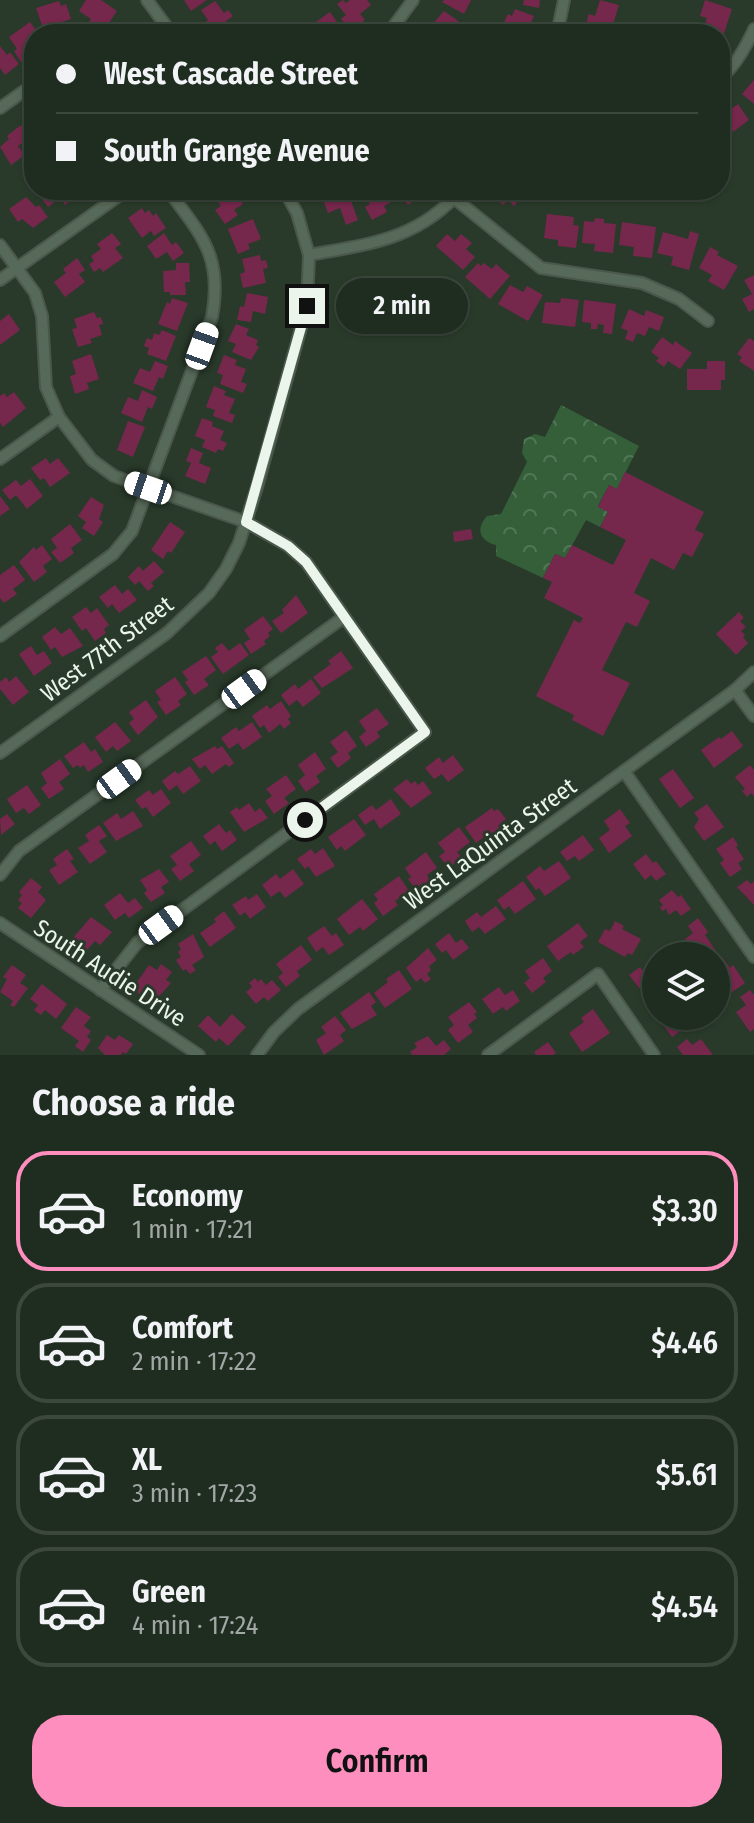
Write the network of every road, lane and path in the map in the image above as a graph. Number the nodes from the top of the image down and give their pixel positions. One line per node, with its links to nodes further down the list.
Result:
1 (147, 0): 4 (street)
2 (413, 0): 5 (street)
3 (564, 0): 6 (street)
4 (165, 24)
5 (395, 24)
6 (559, 24)
7 (754, 29): 8 (street)
8 (730, 68)
9 (24, 91): 10 (street)
10 (0, 108)
11 (113, 200): 18 (street)
12 (175, 200): 23 (street)
13 (290, 200): 17 (street, West 77th Street)
14 (450, 200): 17 (street)
15 (464, 200): 20 (street)
16 (0, 245): 18 (street)
17 (309, 255): 24 (street, West 77th Street)
18 (17, 268): 19 (street); 21 (street)
19 (0, 280)
20 (708, 321)
21 (59, 417): 22 (street); 23 (street)
22 (0, 459)
23 (148, 488): 24 (street); 26 (street)
24 (246, 522): 25 (street); 30 (street, West 77th Street)
25 (344, 617): 32 (street); 35 (street)
26 (0, 636)
27 (754, 672): 28 (street, West LaQuinta Street)
28 (735, 690): 29 (street); 31 (street, West LaQuinta Street)
29 (754, 716)
30 (0, 753)
31 (624, 771): 34 (street); 37 (street, West LaQuinta Street)
32 (0, 875)
33 (0, 923): 35 (street, South Audie Drive)
34 (754, 957)
35 (100, 990): 36 (street, South Audie Drive)
36 (199, 1055)
37 (257, 1055)
38 (488, 1055): 39 (street)
39 (654, 1055)

